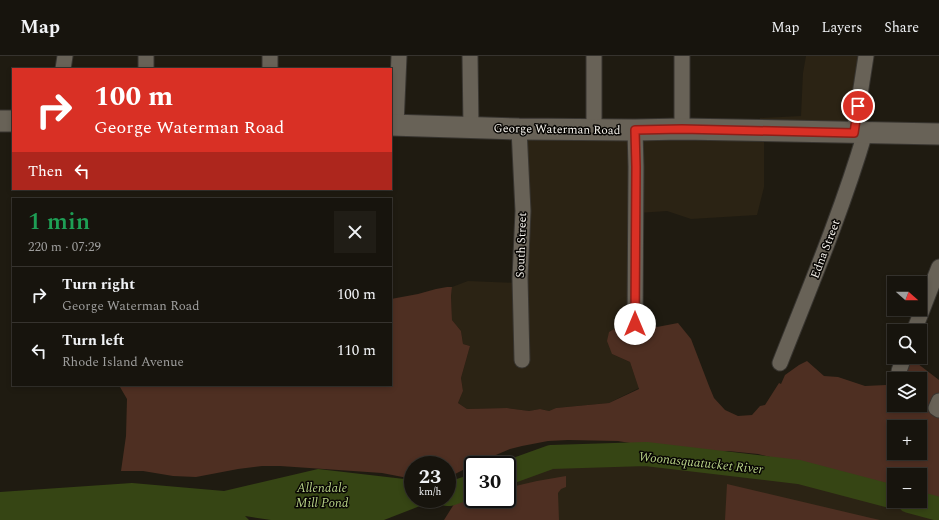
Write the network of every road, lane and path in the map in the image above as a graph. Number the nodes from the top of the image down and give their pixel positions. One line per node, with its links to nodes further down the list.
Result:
1 (65, 56): 9 (street)
2 (146, 56): 10 (street)
3 (270, 56): 11 (street)
4 (399, 56): 14 (street)
5 (470, 56): 15 (street)
6 (594, 56): 18 (street)
7 (682, 56): 17 (street)
8 (866, 56): 20 (street, Edna Street)
9 (63, 68)
10 (146, 68)
11 (270, 68)
12 (0, 121): 13 (main road)
13 (12, 121)
14 (393, 125): 15 (main road, George Waterman Road)
15 (472, 127): 16 (main road, George Waterman Road)
16 (519, 129): 18 (main road, George Waterman Road); 25 (street, South Street)
17 (682, 129): 19 (main road, George Waterman Road); 20 (main road, George Waterman Road)
18 (594, 130): 19 (main road, George Waterman Road)
19 (635, 130): 23 (street)
20 (860, 133): 21 (main road, George Waterman Road); 26 (street, Edna Street)
21 (939, 134)
22 (939, 267): 24 (street)
23 (635, 324)
24 (917, 324)
25 (522, 360)
26 (780, 363)
27 (902, 364): 28 (street)
28 (899, 371)

